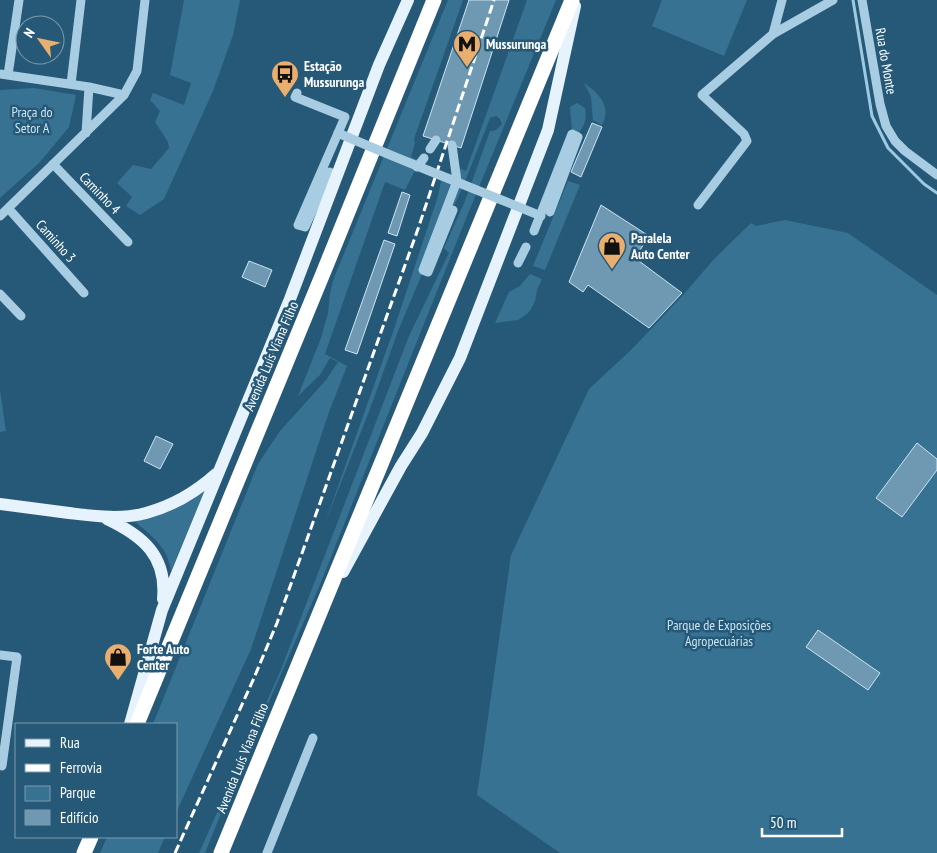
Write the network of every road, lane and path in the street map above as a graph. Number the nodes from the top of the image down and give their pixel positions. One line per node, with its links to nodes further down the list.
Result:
1 (19, 0): 12 (street)
2 (81, 0): 13 (street)
3 (145, 0): 16 (street)
4 (408, 0): 41 (main road, Avenida Luís Viana Filho)
5 (434, 0): 48 (highway, Avenida Luís Viana Filho)
6 (572, 0): 45 (highway, Avenida Luís Viana Filho)
7 (576, 0): 45 (main road, Avenida Luís Viana Filho)
8 (782, 0): 11 (street)
9 (833, 0): 11 (street)
10 (862, 0): 25 (street, Rua do Monte)
11 (773, 34): 27 (street)
12 (4, 74): 13 (street)
13 (71, 84): 14 (street)
14 (89, 87): 16 (street); 17 (street)
15 (297, 94): 18 (street)
16 (124, 95): 17 (street)
17 (86, 132): 23 (street)
18 (338, 133): 24 (street, bridge); 32 (street)
19 (436, 140): 21 (street)
20 (452, 145): 26 (street)
21 (430, 149)
22 (424, 158): 24 (street)
23 (52, 164): 28 (street); 34 (street, Caminho 4)
24 (417, 167): 26 (street, bridge)
25 (937, 175)
26 (457, 181): 31 (street, bridge); 36 (street)
27 (698, 205)
28 (8, 208): 30 (street); 38 (street, Caminho 3)
29 (550, 212): 31 (street)
30 (0, 216)
31 (541, 216): 33 (street)
32 (304, 220)
33 (534, 231)
34 (128, 242)
35 (526, 247): 37 (street)
36 (434, 249)
37 (518, 263)
38 (84, 292)
39 (0, 294): 40 (street)
40 (22, 316)
41 (218, 472): 43 (main road); 44 (main road, Avenida Luís Viana Filho)
42 (0, 504): 43 (main road)
43 (102, 517): 44 (main road)
44 (162, 610): 47 (main road, Avenida Luís Viana Filho)
45 (316, 620): 53 (highway, Avenida Luís Viana Filho)
46 (0, 655): 50 (street)
47 (130, 723)
48 (137, 723)
49 (313, 738): 54 (street)
50 (2, 766)
51 (90, 838): 52 (highway)
52 (84, 853)
53 (221, 853)
54 (267, 853)

